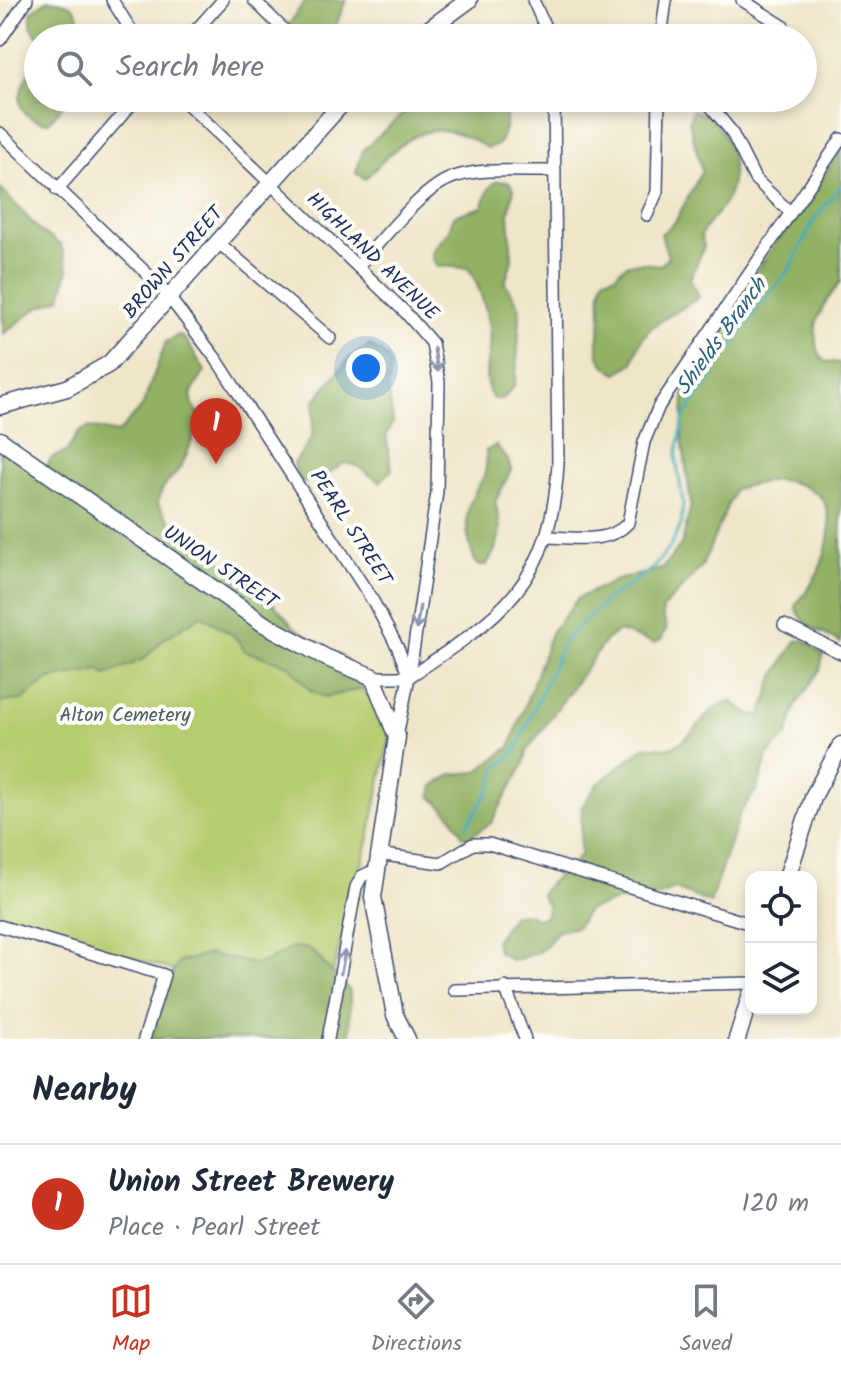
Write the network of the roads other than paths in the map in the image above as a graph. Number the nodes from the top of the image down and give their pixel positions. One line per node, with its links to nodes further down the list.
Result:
1 (27, 0): 16 (street)
2 (112, 0): 9 (street)
3 (223, 0): 10 (street)
4 (254, 0): 11 (street)
5 (469, 0): 12 (street)
6 (533, 0): 13 (street)
7 (666, 0): 14 (street)
8 (742, 0): 15 (street)
9 (127, 24)
10 (202, 24)
11 (278, 24)
12 (436, 24)
13 (544, 24)
14 (663, 24)
15 (780, 24)
16 (0, 40)
17 (125, 112): 27 (street)
18 (196, 112): 26 (street, HIGHLAND AVENUE)
19 (334, 112): 26 (street, BROWN STREET)
20 (554, 112): 25 (street)
21 (659, 112): 29 (street)
22 (715, 112): 28 (street)
23 (0, 133): 27 (street, PEARL STREET)
24 (841, 139): 28 (street)
25 (555, 171): 31 (street); 36 (street)
26 (270, 182): 30 (street, BROWN STREET); 31 (street, HIGHLAND AVENUE)
27 (57, 190): 32 (street, PEARL STREET)
28 (790, 212): 36 (street)
29 (647, 215)
30 (219, 243): 32 (street, BROWN STREET); 33 (street)
31 (358, 266): 40 (street, HIGHLAND AVENUE, one-way to 40)
32 (171, 299): 34 (street, BROWN STREET); 40 (street, PEARL STREET)
33 (330, 338)
34 (0, 406)
35 (0, 440): 39 (street, UNION STREET)
36 (547, 537): 40 (street)
37 (784, 625): 38 (street)
38 (841, 653)
39 (373, 677): 40 (street); 41 (street)
40 (409, 677): 41 (street)
41 (397, 737): 45 (street)
42 (841, 745): 46 (street)
43 (487, 832): 44 (street)
44 (473, 844): 45 (street); 47 (street)
45 (376, 862): 54 (street, one-way to 45); 55 (street)
46 (789, 871)
47 (745, 922)
48 (0, 926): 53 (street)
49 (745, 983): 50 (street)
50 (505, 987): 51 (street); 56 (street)
51 (454, 990)
52 (745, 1013): 57 (street)
53 (144, 1039)
54 (328, 1039)
55 (407, 1039)
56 (525, 1039)
57 (737, 1039)

